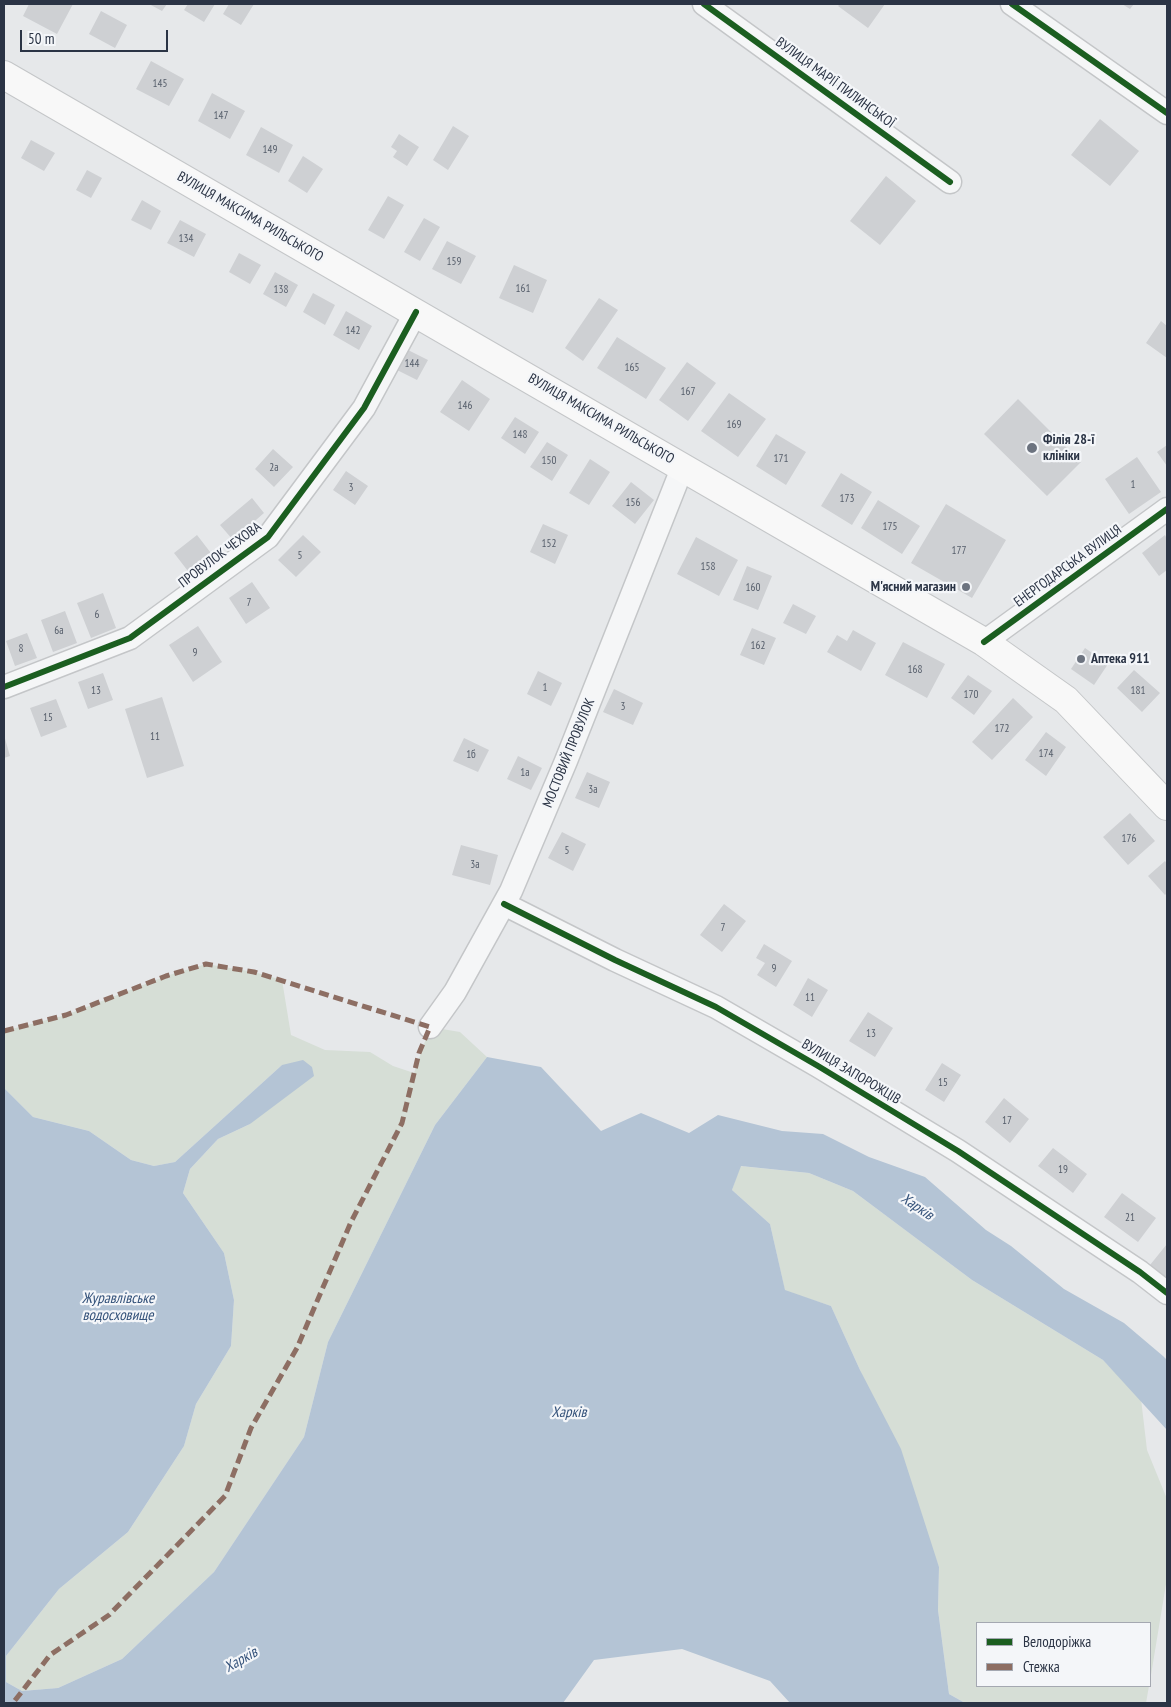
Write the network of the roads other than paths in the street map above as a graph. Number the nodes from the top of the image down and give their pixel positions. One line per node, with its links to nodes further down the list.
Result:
1 (704, 4): 5 (street, ВУЛИЦЯ МАРІЇ ПИЛИНСЬКОЇ)
2 (1012, 4): 4 (street)
3 (4, 75): 6 (main road, ВУЛИЦЯ МАКСИМА РИЛЬСЬКОГО)
4 (1167, 113)
5 (950, 182)
6 (416, 312): 7 (main road, ВУЛИЦЯ МАКСИМА РИЛЬСЬКОГО); 10 (street, ПРОВУЛОК ЧЕХОВА)
7 (683, 466): 9 (main road, ВУЛИЦЯ МАКСИМА РИЛЬСЬКОГО); 12 (street, МОСТОВИЙ ПРОВУЛОК)
8 (1167, 510): 9 (street, ЕНЕРГОДАРСЬКА ВУЛИЦЯ)
9 (984, 642): 11 (main road, ВУЛИЦЯ МАКСИМА РИЛЬСЬКОГО)
10 (4, 687)
11 (1167, 806)
12 (504, 904): 13 (street, МОСТОВИЙ ПРОВУЛОК); 14 (street, ВУЛИЦЯ ЗАПОРОЖЦІВ)
13 (430, 1027)
14 (1167, 1292)

